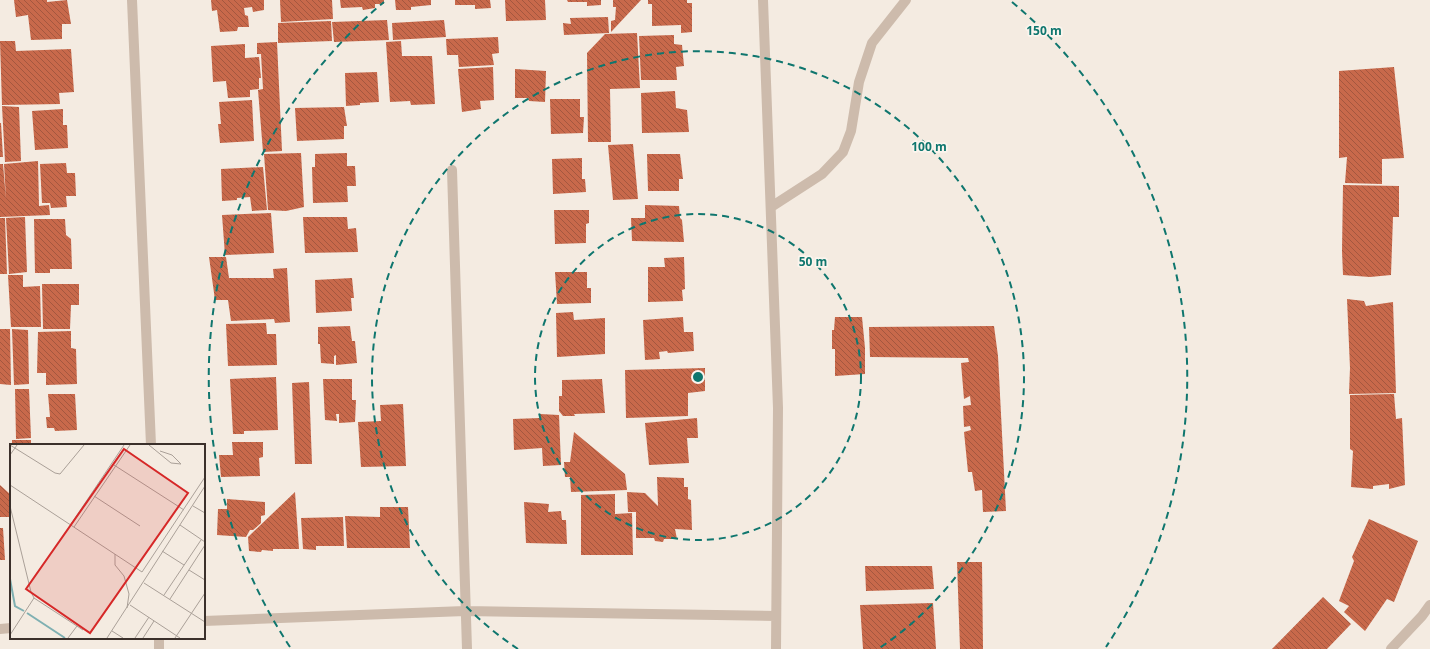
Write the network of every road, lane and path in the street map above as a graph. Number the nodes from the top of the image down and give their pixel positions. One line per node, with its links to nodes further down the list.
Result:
1 (132, 0): 6 (street)
2 (762, 0): 5 (street)
3 (906, 0): 5 (street)
4 (452, 170): 8 (street)
5 (770, 207): 9 (street)
6 (151, 444)
7 (1430, 605): 15 (street)
8 (465, 611): 9 (street); 10 (street); 13 (street)
9 (776, 616): 14 (street)
10 (205, 621)
11 (10, 628): 12 (street)
12 (0, 629)
13 (467, 649)
14 (776, 649)
15 (1391, 649)

